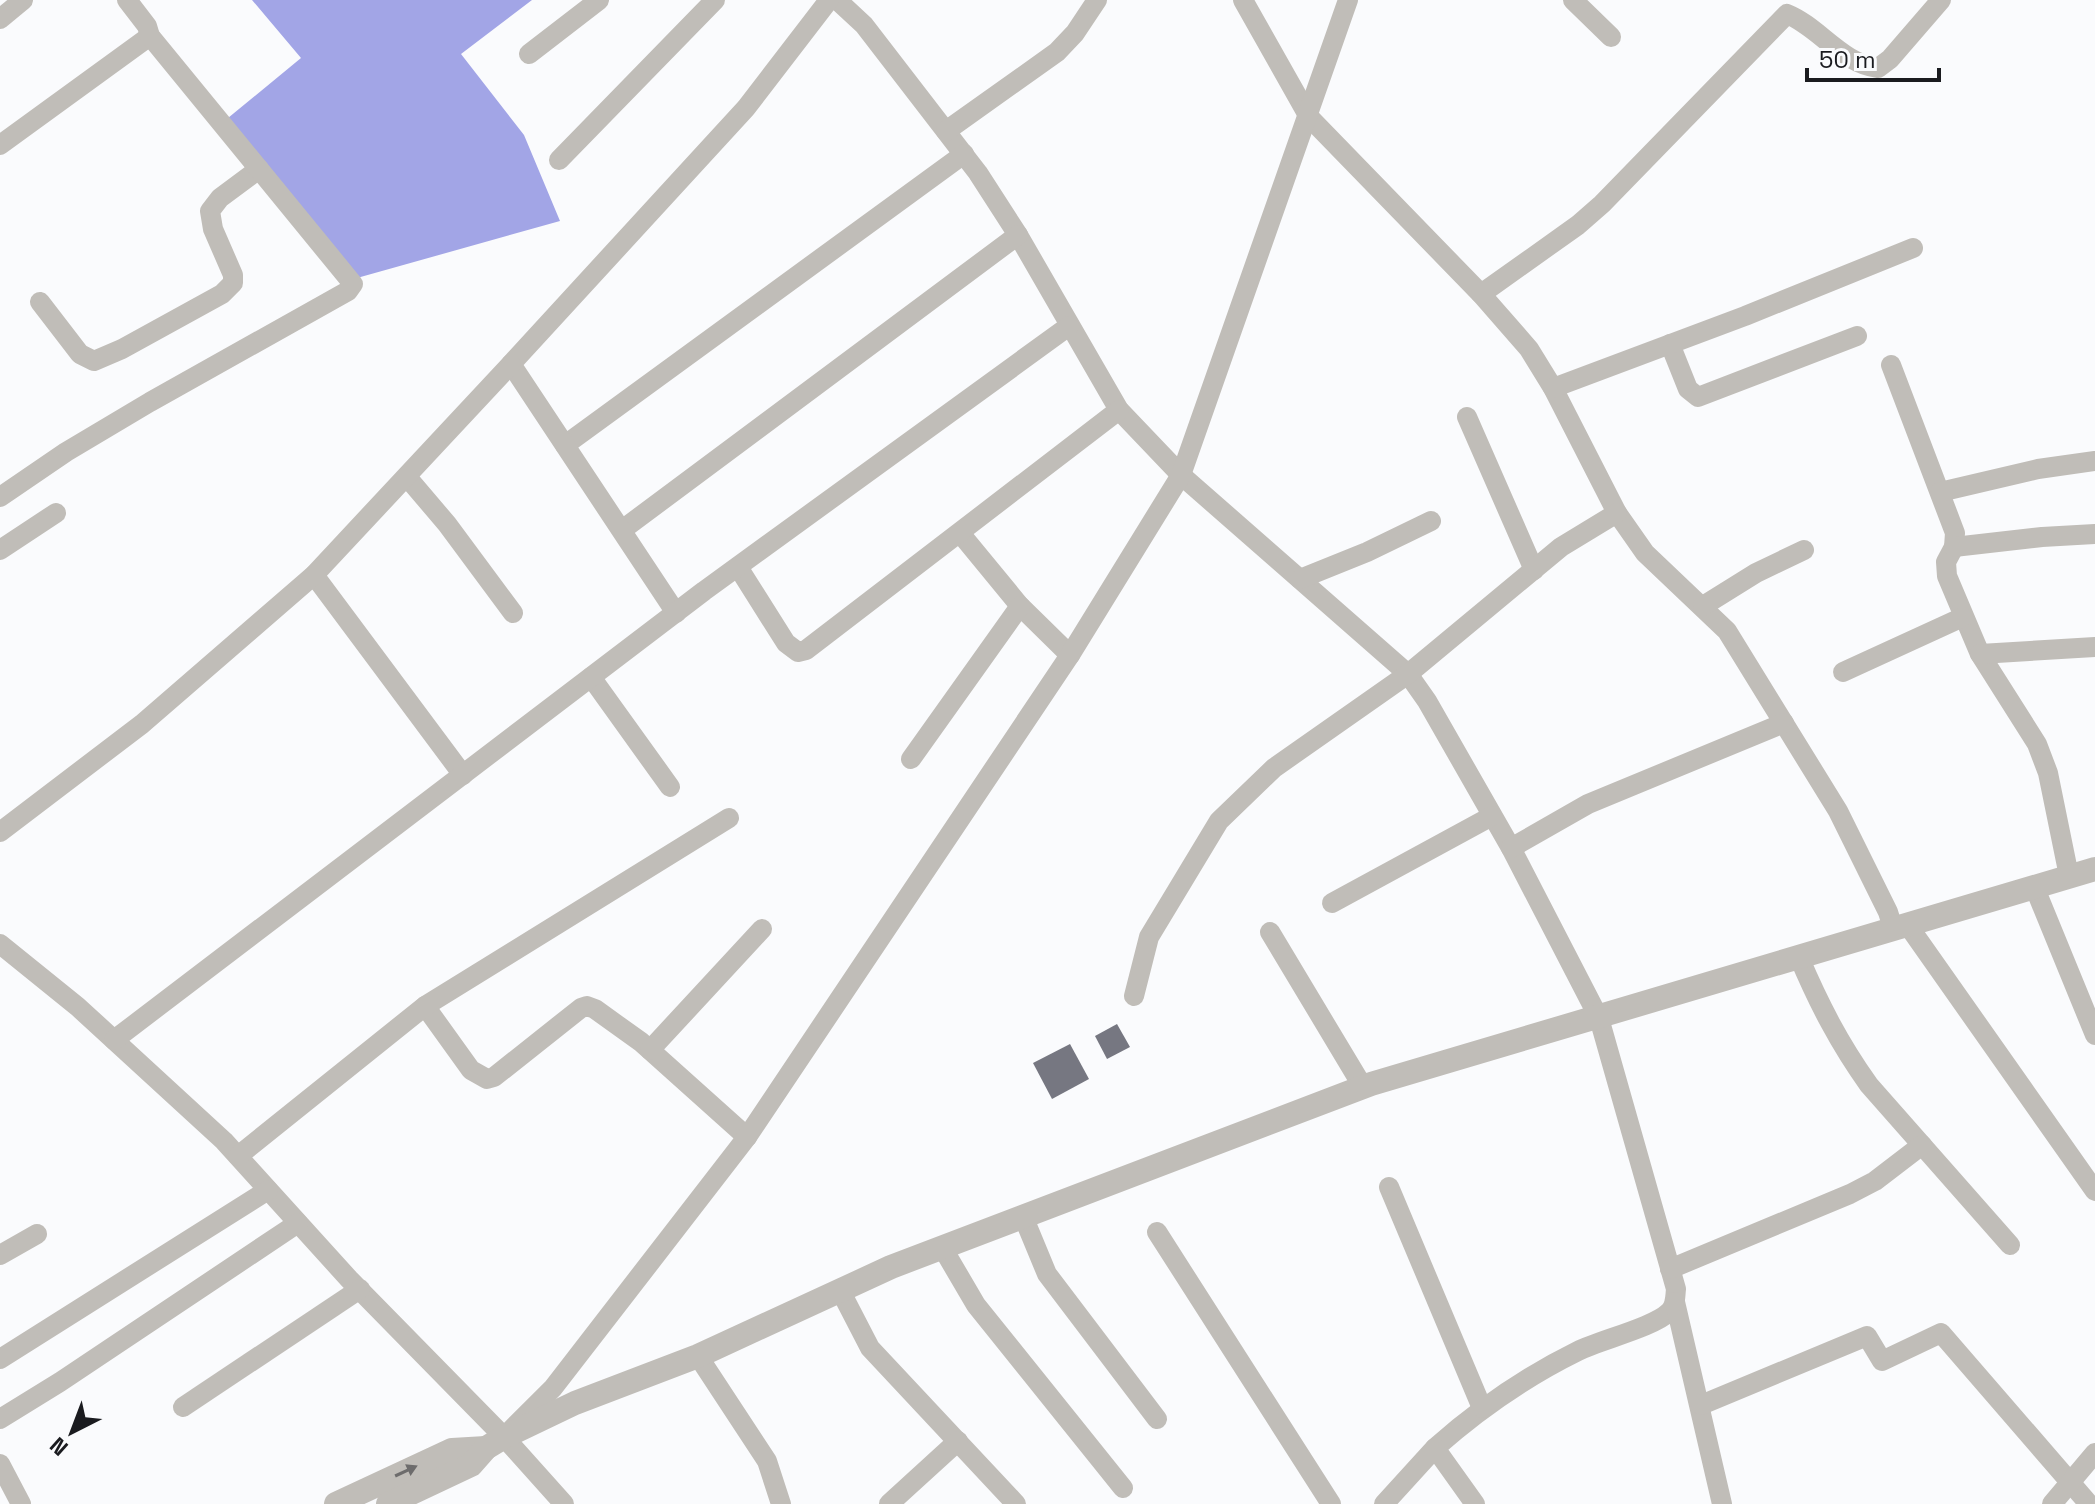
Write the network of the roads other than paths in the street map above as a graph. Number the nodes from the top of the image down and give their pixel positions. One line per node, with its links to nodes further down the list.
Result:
1 (23, 0): 12 (street)
2 (127, 0): 13 (street)
3 (599, 0): 15 (street)
4 (715, 0): 20 (street)
5 (829, 0): 29 (street)
6 (837, 0): 17 (street)
7 (1243, 0): 16 (street)
8 (1348, 0): 16 (street)
9 (1573, 0): 14 (street)
10 (1941, 0): 24 (street)
11 (1092, 2): 17 (street)
12 (0, 19)
13 (150, 36): 18 (street); 21 (street)
14 (1611, 37)
15 (529, 54)
16 (1309, 117): 24 (street); 36 (street)
17 (946, 131): 19 (street)
18 (0, 145)
19 (964, 154): 22 (street); 34 (street)
20 (559, 160)
21 (259, 169): 25 (street); 39 (street)
22 (1018, 235): 26 (street); 43 (street)
23 (1913, 248): 28 (street)
24 (1481, 294): 31 (street)
25 (40, 302)
26 (1069, 326): 32 (street); 49 (street)
27 (1857, 336): 28 (street)
28 (1670, 344): 31 (street)
29 (511, 364): 34 (street); 37 (street)
30 (1891, 365): 38 (street)
31 (1553, 388): 41 (street)
32 (1119, 410): 36 (street); 44 (street)
33 (1467, 417): 50 (street)
34 (565, 445): 43 (street)
35 (2095, 461): 38 (street)
36 (1181, 475): 52 (street); 60 (street)
37 (407, 477): 51 (street); 55 (street)
38 (1940, 492): 46 (street)
39 (0, 497)
40 (56, 513): 47 (street)
41 (1617, 513): 50 (street); 54 (street)
42 (1431, 521): 52 (street)
43 (622, 530): 56 (street)
44 (960, 533): 49 (street); 53 (street)
45 (2095, 534): 46 (street)
46 (1954, 547): 57 (street)
47 (0, 550)
48 (1804, 550): 54 (street)
49 (738, 567): 56 (street)
50 (1534, 570): 62 (street)
51 (314, 575): 66 (street); 70 (street)
52 (1300, 579): 62 (street)
53 (1020, 606): 60 (street); 65 (street)
54 (1703, 606): 64 (street)
55 (513, 613)
56 (676, 613): 63 (street)
57 (1963, 617): 59 (street); 61 (street)
58 (2095, 647): 59 (street)
59 (1980, 654): 73 (street)
60 (1070, 655): 88 (street)
61 (1843, 672)
62 (1408, 674): 68 (street); 81 (street)
63 (591, 677): 66 (street); 67 (street)
64 (1784, 723): 71 (street); 76 (street)
65 (911, 759)
66 (463, 775): 85 (street)
67 (670, 787)
68 (1492, 816): 71 (street); 75 (street)
69 (729, 818): 82 (street)
70 (0, 832)
71 (1511, 848): 83 (street)
72 (2095, 869): 73 (street)
73 (2069, 876): 74 (street)
74 (2034, 886): 76 (street); 84 (street)
75 (1332, 903)
76 (1900, 926): 80 (street); 93 (street)
77 (762, 929): 86 (street)
78 (1270, 932): 87 (street)
79 (3, 950): 85 (street)
80 (1799, 957): 83 (street); 89 (street)
81 (1134, 996)
82 (425, 1006): 86 (street); 90 (street)
83 (1599, 1018): 87 (street); 101 (street)
84 (2095, 1035)
85 (114, 1040): 90 (street)
86 (650, 1050): 88 (street)
87 (1363, 1087): 94 (street)
88 (747, 1137): 113 (street)
89 (1922, 1145): 98 (street); 101 (street)
90 (238, 1156): 92 (street)
91 (1389, 1187): 109 (street)
92 (268, 1190): 95 (street); 106 (street)
93 (2095, 1191)
94 (1023, 1216): 99 (street); 111 (street)
95 (298, 1223): 102 (street); 110 (street)
96 (1157, 1232): 126 (street)
97 (37, 1234): 100 (street)
98 (2010, 1245)
99 (942, 1247): 103 (street); 118 (street)
100 (0, 1255)
101 (1670, 1269): 104 (street)
102 (360, 1289): 108 (street); 113 (street)
103 (840, 1290): 105 (street); 112 (street)
104 (1675, 1302): 107 (street); 109 (street)
105 (698, 1356): 113 (street); 123 (street)
106 (0, 1359)
107 (1701, 1405): 117 (street); 129 (street)
108 (183, 1407)
109 (1482, 1408): 114 (street)
110 (0, 1419)
111 (1157, 1419)
112 (958, 1441): 124 (street); 125 (street)
113 (495, 1442): 120 (street, one-way to 113); 121 (street); 122 (street)
114 (1435, 1448): 127 (street); 128 (street)
115 (2095, 1453): 117 (street)
116 (0, 1464): 119 (street)
117 (2071, 1482): 130 (street); 131 (street)
118 (1123, 1488)
119 (21, 1504)
120 (336, 1504)
121 (388, 1504)
122 (564, 1504)
123 (781, 1504)
124 (889, 1504)
125 (1016, 1504)
126 (1331, 1504)
127 (1384, 1504)
128 (1475, 1504)
129 (1722, 1504)
130 (2052, 1504)
131 (2089, 1504)

